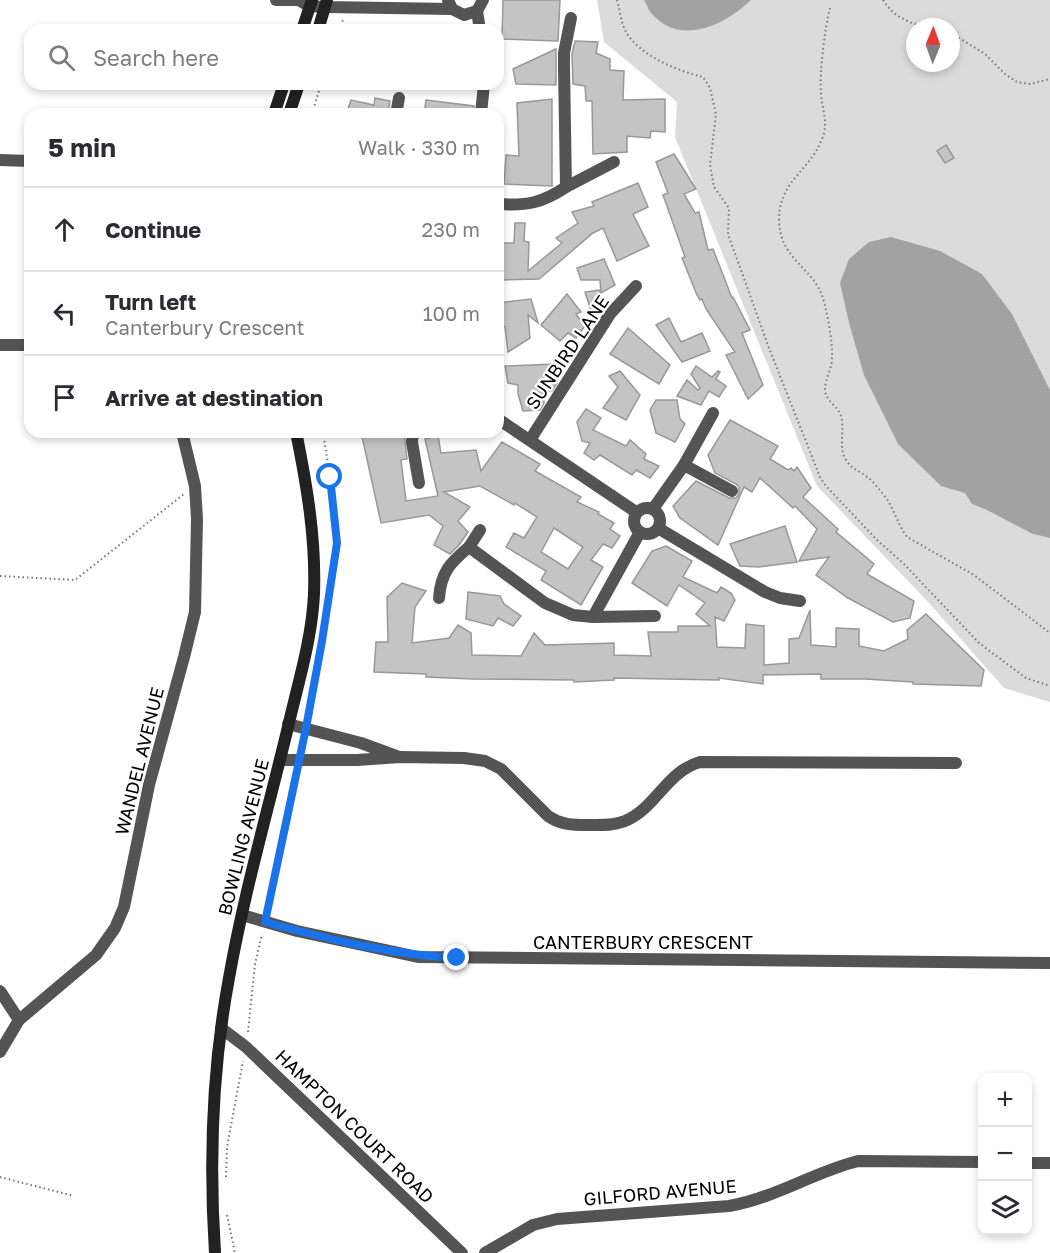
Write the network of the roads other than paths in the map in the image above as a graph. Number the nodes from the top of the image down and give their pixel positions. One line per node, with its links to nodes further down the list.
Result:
1 (276, 0): 2 (street)
2 (305, 2): 3 (street); 7 (main road)
3 (326, 4): 4 (street); 8 (main road)
4 (450, 5): 5 (street)
5 (480, 6): 9 (street)
6 (571, 18): 21 (street)
7 (303, 24)
8 (320, 24)
9 (480, 24)
10 (282, 90): 14 (main road)
11 (297, 90): 15 (main road)
12 (483, 90): 17 (street)
13 (399, 98): 16 (street)
14 (276, 108)
15 (291, 108)
16 (397, 108)
17 (482, 108)
18 (0, 160): 19 (street)
19 (24, 161)
20 (614, 162): 21 (street)
21 (566, 187): 22 (street)
22 (504, 204)
23 (636, 286): 31 (street, SUNBIRD LANE)
24 (0, 345): 25 (street)
25 (24, 345)
26 (713, 413): 32 (street)
27 (504, 423): 31 (street)
28 (183, 438): 52 (street, WANDEL AVENUE)
29 (297, 438): 45 (main road, BOWLING AVENUE)
30 (412, 438): 33 (street)
31 (530, 440): 36 (street)
32 (684, 465): 34 (street); 35 (street)
33 (419, 483)
34 (732, 491)
35 (653, 509): 36 (street); 37 (street)
36 (636, 512): 39 (street)
37 (658, 528): 39 (street); 42 (street)
38 (480, 530): 40 (street)
39 (640, 532): 44 (street)
40 (469, 547): 41 (street); 44 (street)
41 (439, 598)
42 (801, 601)
43 (655, 616): 44 (street)
44 (593, 617)
45 (288, 724): 46 (street); 47 (main road, BOWLING AVENUE)
46 (400, 757): 47 (street); 48 (street)
47 (280, 760): 49 (main road, BOWLING AVENUE)
48 (956, 763)
49 (242, 915): 50 (street, CANTERBURY CRESCENT); 53 (main road, BOWLING AVENUE)
50 (1050, 963)
51 (0, 991): 52 (street)
52 (19, 1020): 54 (street, WANDEL AVENUE)
53 (221, 1028): 58 (main road, BOWLING AVENUE); 59 (street, HAMPTON COURT ROAD)
54 (0, 1052)
55 (978, 1162): 60 (street, GILFORD AVENUE)
56 (1032, 1163): 57 (street)
57 (1050, 1163)
58 (215, 1253)
59 (462, 1253)
60 (485, 1253)

